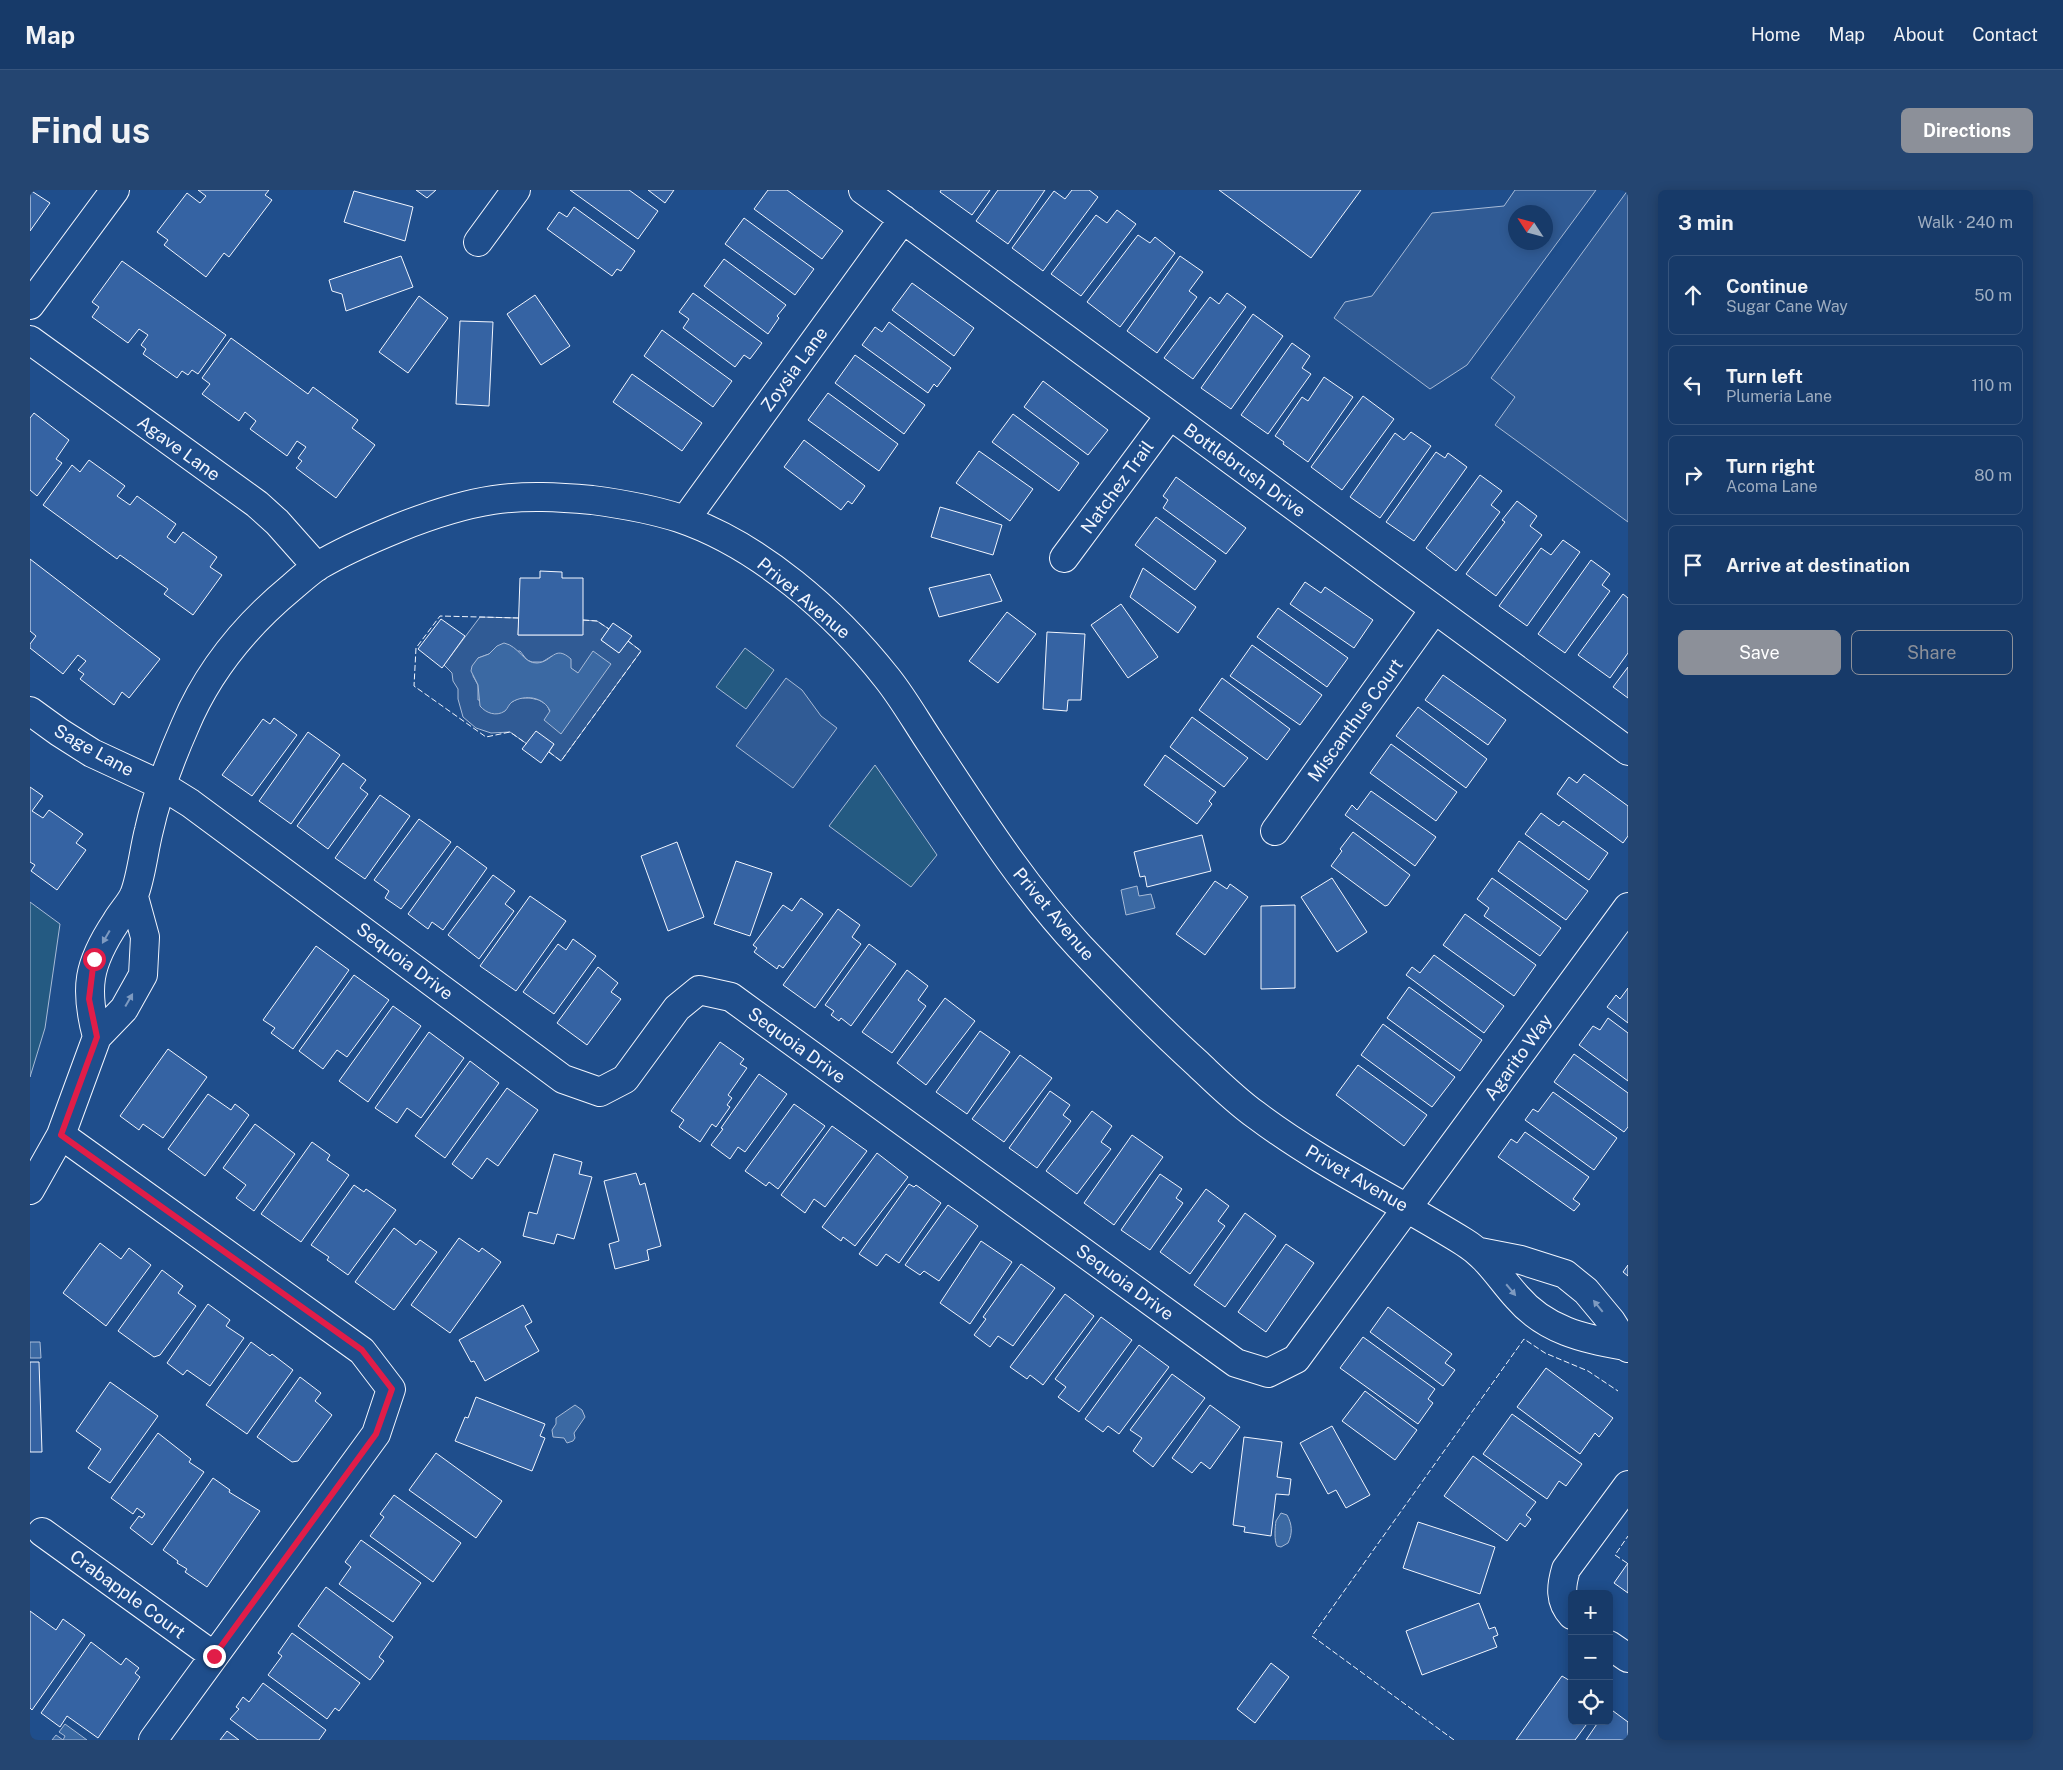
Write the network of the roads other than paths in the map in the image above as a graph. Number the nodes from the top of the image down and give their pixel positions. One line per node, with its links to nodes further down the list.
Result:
1 (115, 190): 6 (street)
2 (516, 190): 5 (street)
3 (863, 190): 4 (street, Bottlebrush Drive)
4 (904, 220): 8 (street, Bottlebrush Drive); 9 (street, Zoysia Lane)
5 (478, 242)
6 (30, 305)
7 (30, 340): 11 (street, Agave Lane)
8 (1170, 415): 10 (street, Natchez Trail); 12 (street, Bottlebrush Drive)
9 (685, 520): 11 (street, Privet Avenue); 22 (street, Privet Avenue)
10 (1064, 558)
11 (317, 567): 15 (street, Privet Avenue)
12 (1434, 610): 14 (street, Bottlebrush Drive); 16 (street, Miscanthus Court)
13 (30, 711): 15 (street, Sage Lane)
14 (1628, 750)
15 (161, 785): 17 (street, Privet Avenue); 22 (street, Sequoia Drive)
16 (1275, 831)
17 (134, 897): 19 (street, one-way to 19); 19 (street, one-way to 17)
18 (1628, 907): 22 (street, Agarito Way)
19 (97, 1037): 20 (street)
20 (61, 1135): 21 (street); 29 (street)
21 (30, 1190)
22 (1408, 1207): 23 (street, Privet Avenue)
23 (1480, 1252): 24 (street, Privet Avenue, one-way to 24); 24 (street, Privet Avenue, one-way to 23)
24 (1626, 1347)
25 (1628, 1485): 27 (street)
26 (42, 1532): 29 (street, Crabapple Court)
27 (1567, 1606)
28 (1613, 1648): 30 (street)
29 (214, 1656): 31 (street)
30 (1628, 1658)
31 (153, 1740)

